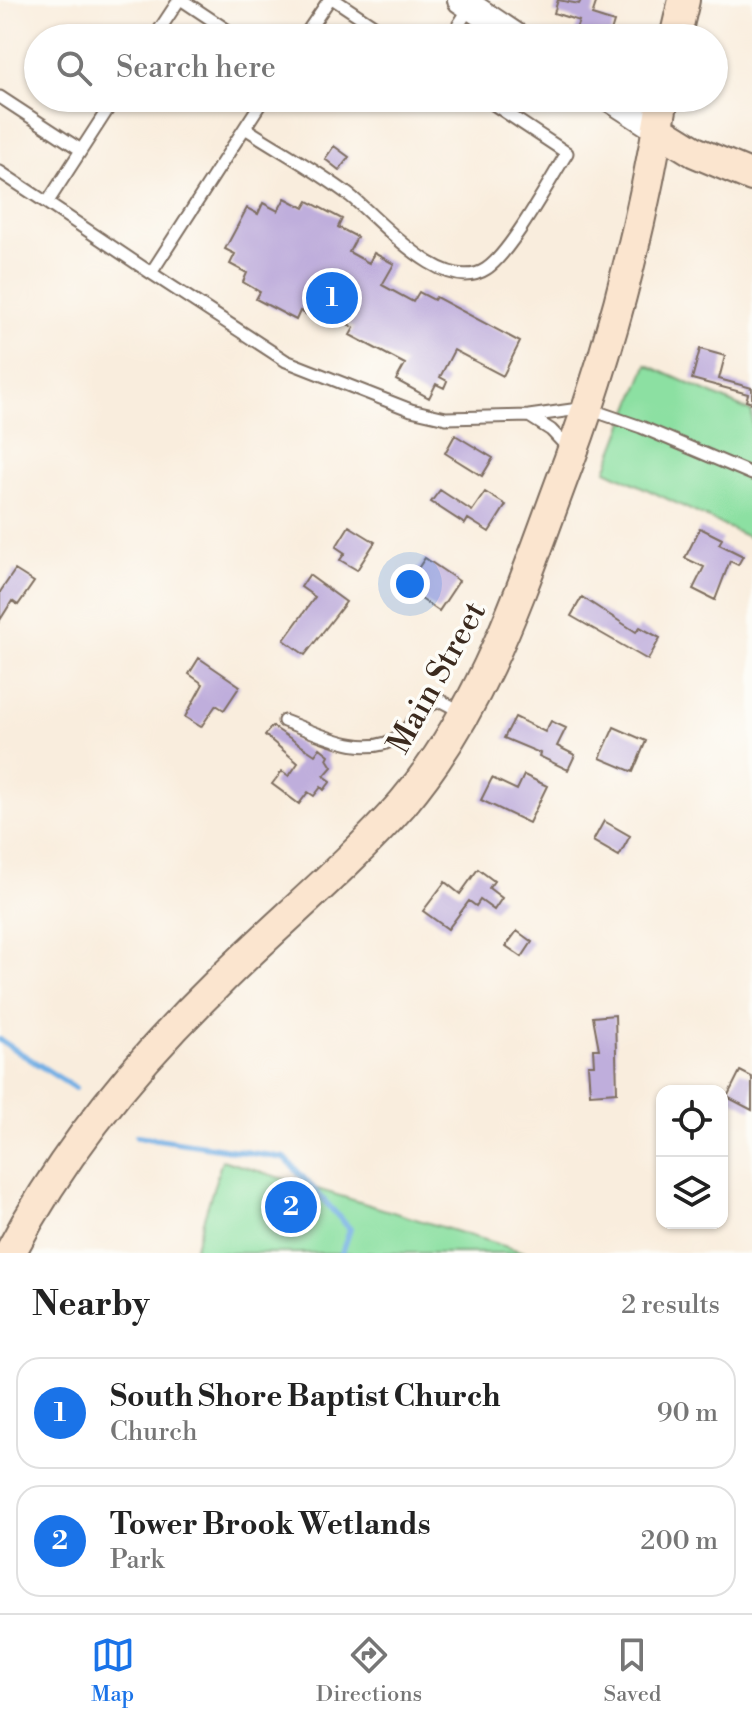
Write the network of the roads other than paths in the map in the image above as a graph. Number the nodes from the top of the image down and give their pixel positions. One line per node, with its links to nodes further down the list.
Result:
1 (181, 0): 6 (lane); 7 (lane)
2 (329, 0): 8 (lane)
3 (335, 0): 9 (lane)
4 (684, 0): 12 (main road)
5 (466, 3): 10 (lane); 11 (street)
6 (164, 24)
7 (218, 24)
8 (313, 24)
9 (371, 24)
10 (456, 24)
11 (497, 24)
12 (678, 24)
13 (0, 97): 21 (lane)
14 (106, 112): 21 (lane)
15 (255, 112): 19 (lane)
16 (505, 112): 19 (lane)
17 (632, 112): 20 (street)
18 (661, 112): 20 (main road, Main Street)
19 (245, 128): 25 (lane)
20 (658, 129): 23 (main road); 26 (main road, Main Street)
21 (81, 150): 24 (lane)
22 (0, 172): 24 (lane)
23 (752, 176)
24 (47, 203): 25 (lane)
25 (151, 273): 27 (lane)
26 (586, 408): 27 (lane); 28 (main road, Main Street); 29 (lane)
27 (529, 416): 28 (lane)
28 (572, 452): 30 (main road, Main Street)
29 (752, 474)
30 (464, 713): 31 (lane); 32 (main road, Main Street)
31 (284, 721)
32 (10, 1253)

